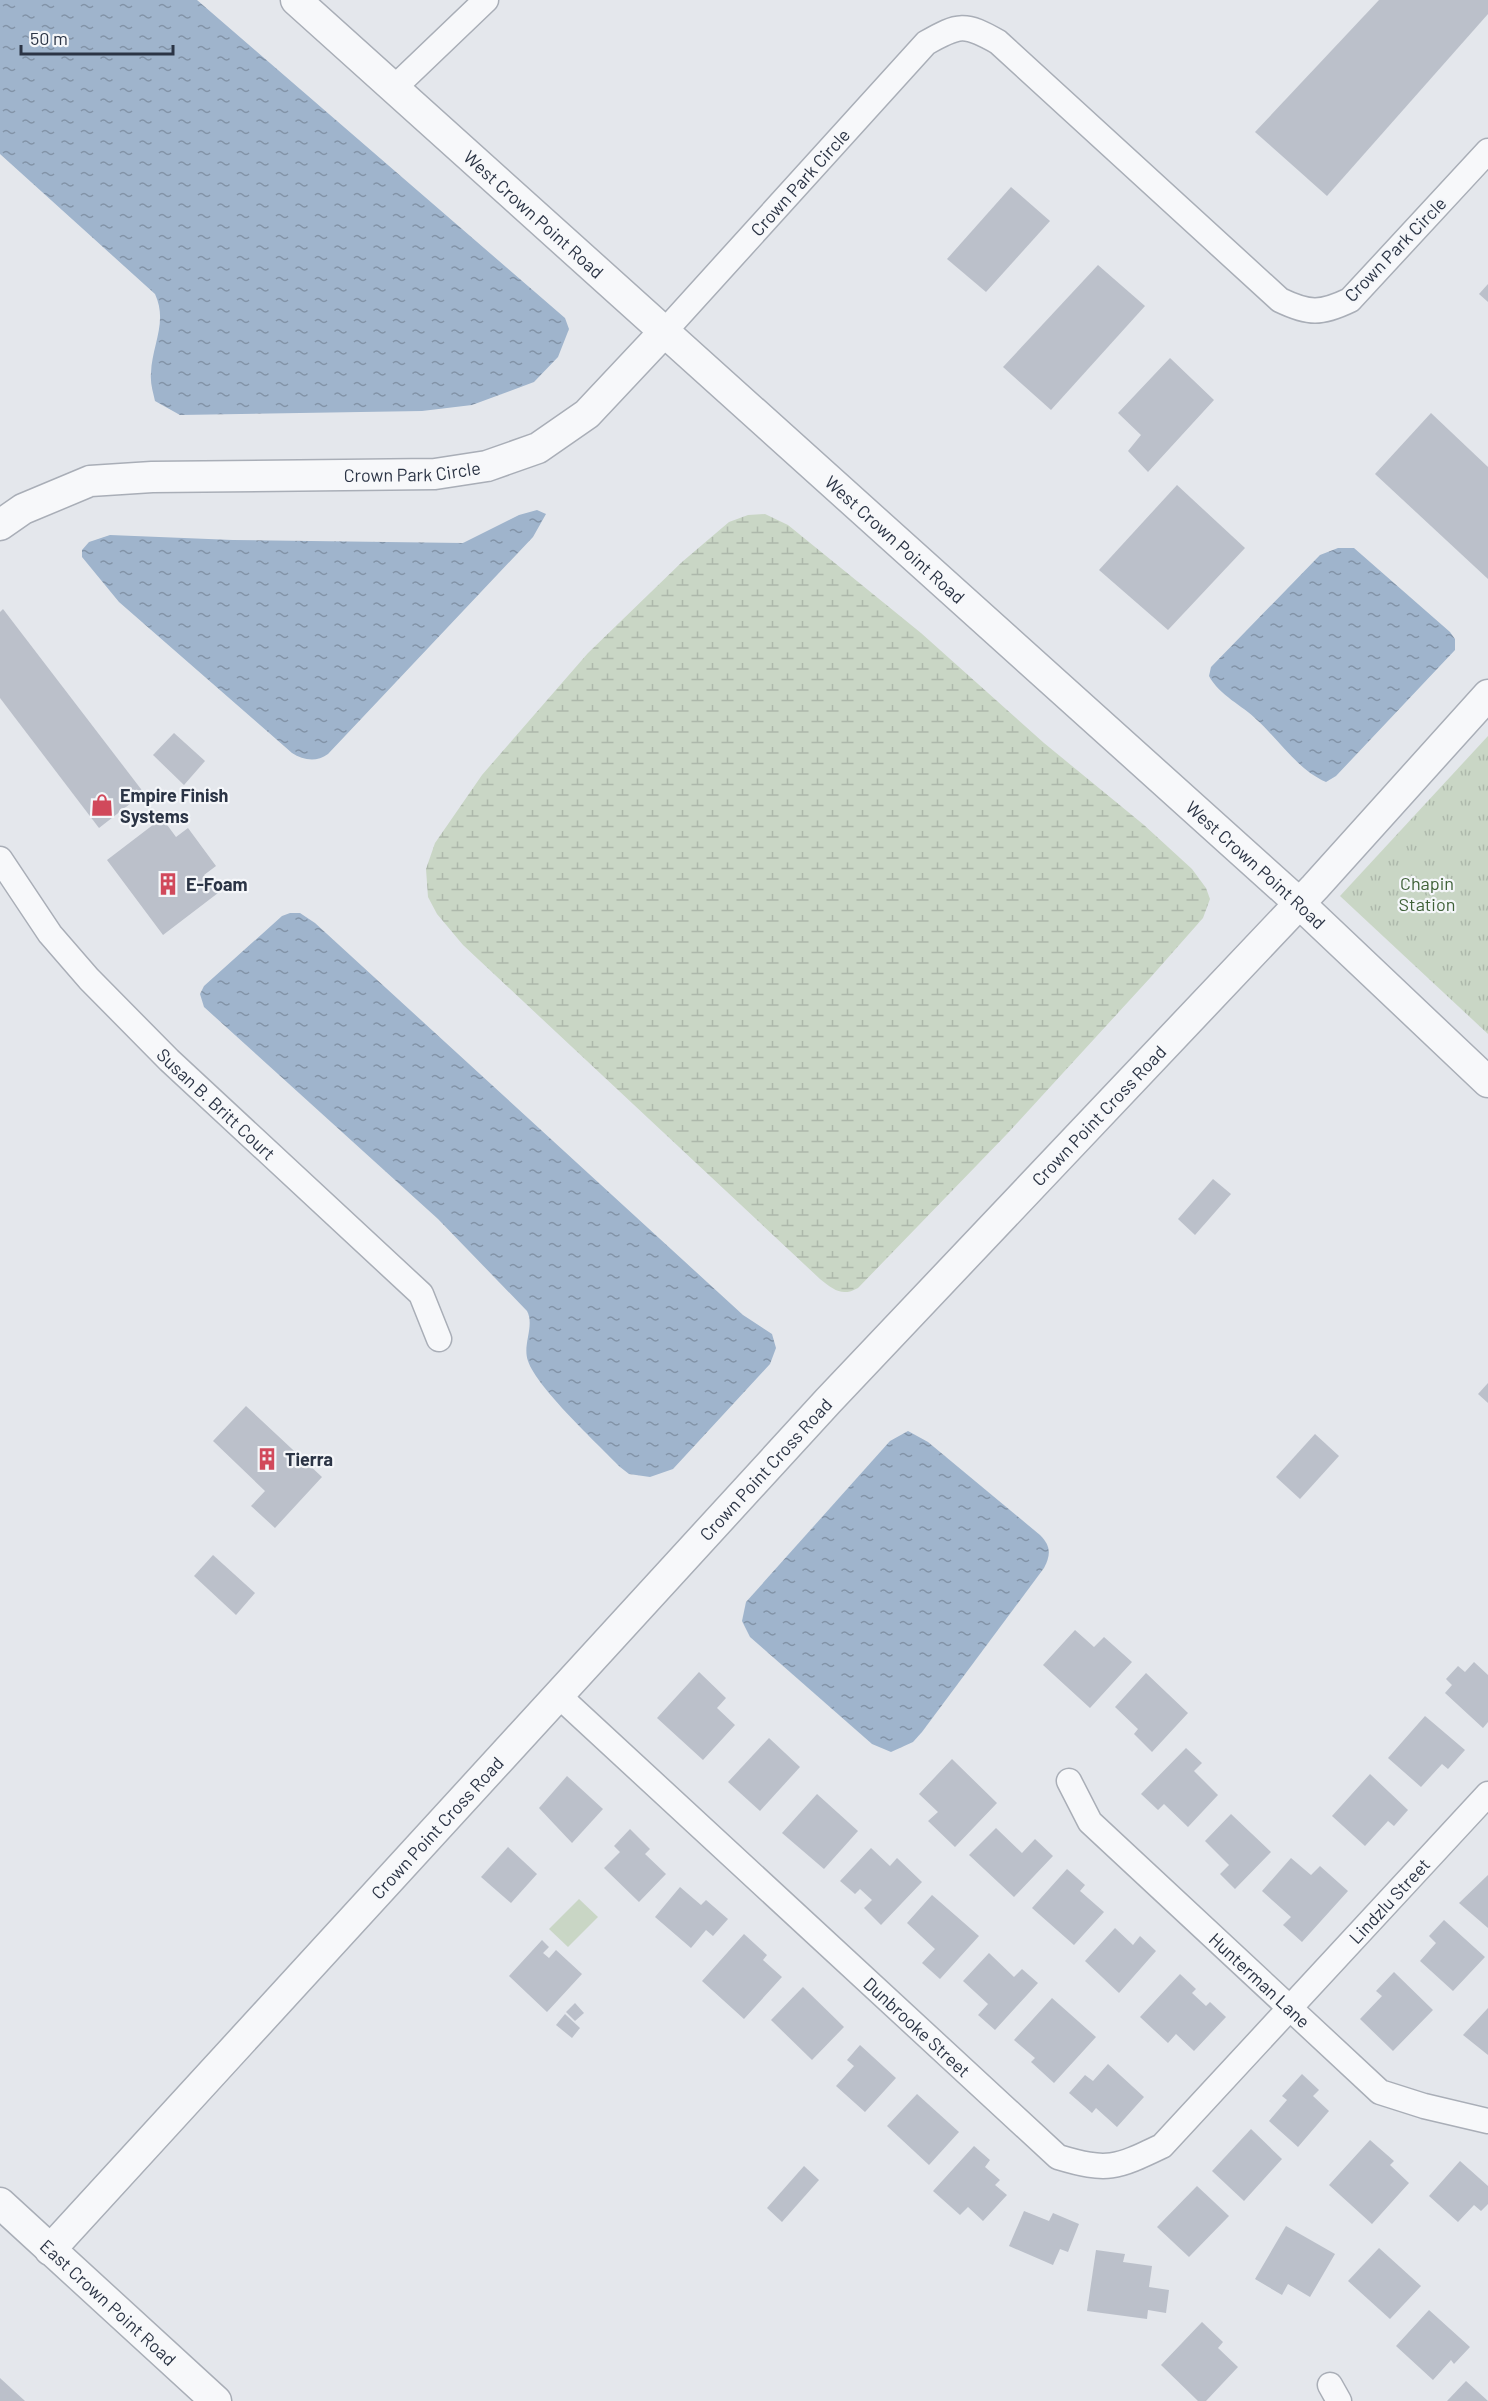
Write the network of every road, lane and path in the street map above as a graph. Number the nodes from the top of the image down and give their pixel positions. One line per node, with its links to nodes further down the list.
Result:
1 (296, 0): 3 (street, West Crown Point Road)
2 (486, 0): 3 (street)
3 (393, 89): 5 (street, West Crown Point Road)
4 (1488, 151): 5 (street, Crown Park Circle)
5 (665, 331): 6 (street, Crown Park Circle); 9 (street, West Crown Point Road)
6 (0, 525)
7 (1488, 695): 9 (street, Crown Point Cross Road)
8 (0, 859): 11 (street, Susan B. Britt Court)
9 (1299, 903): 10 (street, West Crown Point Road); 12 (street, Crown Point Cross Road)
10 (1488, 1082)
11 (439, 1339)
12 (558, 1695): 15 (street, Dunbrooke Street); 18 (street, Crown Point Cross Road)
13 (1069, 1781): 15 (street, Hunterman Lane)
14 (1488, 1794): 15 (street, Lindzlu Street)
15 (1289, 2008): 16 (street, Hunterman Lane)
16 (1488, 2121)
17 (0, 2203): 18 (street, East Crown Point Road)
18 (50, 2250): 19 (street, East Crown Point Road)
19 (216, 2401)

